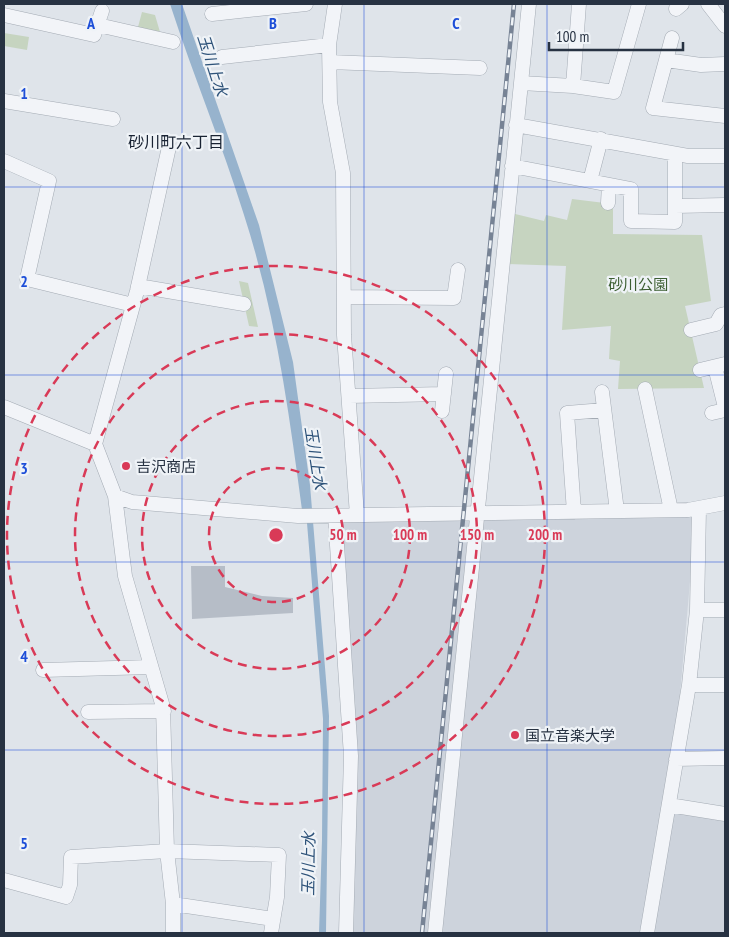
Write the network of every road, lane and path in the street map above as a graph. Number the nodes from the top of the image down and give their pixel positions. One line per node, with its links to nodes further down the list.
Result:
1 (306, 4): 7 (street)
2 (334, 4): 15 (street)
3 (529, 4): 21 (street)
4 (579, 4): 22 (street)
5 (638, 4): 22 (street)
6 (708, 4): 12 (street)
7 (264, 6): 9 (street)
8 (102, 11): 11 (street)
9 (212, 14)
10 (4, 15): 11 (street)
11 (98, 25): 14 (street)
12 (725, 26)
13 (672, 38): 17 (street)
14 (173, 42)
15 (329, 45): 16 (street); 18 (street)
16 (222, 57)
17 (666, 60): 19 (street); 24 (street)
18 (330, 62): 20 (street); 40 (street)
19 (725, 64)
20 (480, 68)
21 (521, 83): 22 (street); 26 (street)
22 (573, 86)
23 (4, 101): 25 (street)
24 (725, 116)
25 (113, 119)
26 (516, 124): 27 (street); 32 (street)
27 (601, 139): 29 (street); 33 (street)
28 (169, 147): 39 (street)
29 (675, 154): 30 (street); 37 (street)
30 (725, 156)
31 (4, 161): 42 (street)
32 (512, 166): 33 (street); 63 (street)
33 (590, 181): 34 (street)
34 (609, 185): 35 (street); 37 (street)
35 (608, 204)
36 (725, 205): 37 (street)
37 (676, 206)
38 (458, 270): 40 (street)
39 (138, 286): 41 (street); 42 (street)
40 (344, 297): 51 (street)
41 (244, 304)
42 (133, 305): 56 (street)
43 (725, 314): 44 (street)
44 (691, 330)
45 (720, 366): 46 (street); 54 (street)
46 (700, 370)
47 (446, 374): 50 (street)
48 (646, 389): 60 (street)
49 (602, 392): 53 (street)
50 (444, 394): 51 (street); 55 (street)
51 (349, 396): 65 (street)
52 (4, 407): 56 (street)
53 (604, 410): 61 (street); 62 (street)
54 (721, 410)
55 (442, 411)
56 (95, 444): 57 (street)
57 (115, 496): 64 (street); 68 (street)
58 (725, 503): 59 (street)
59 (699, 509): 60 (street); 66 (street)
60 (671, 510): 61 (street)
61 (617, 511): 62 (street)
62 (574, 512): 63 (street)
63 (477, 513): 65 (street); 84 (street)
64 (335, 515): 65 (street); 83 (street)
65 (357, 515)
66 (697, 610): 67 (street); 70 (street)
67 (725, 610)
68 (152, 667): 69 (street); 72 (street)
69 (43, 670)
70 (689, 685): 71 (street); 75 (street)
71 (725, 685)
72 (164, 711): 73 (street); 78 (street)
73 (88, 712)
74 (725, 758): 75 (street)
75 (676, 759): 76 (street)
76 (669, 805): 77 (street); 85 (street)
77 (725, 814)
78 (167, 851): 79 (street); 80 (street); 81 (street)
79 (4, 880)
80 (173, 904): 81 (street); 82 (street)
81 (272, 926)
82 (173, 933)
83 (346, 933)
84 (435, 933)
85 (647, 933)

